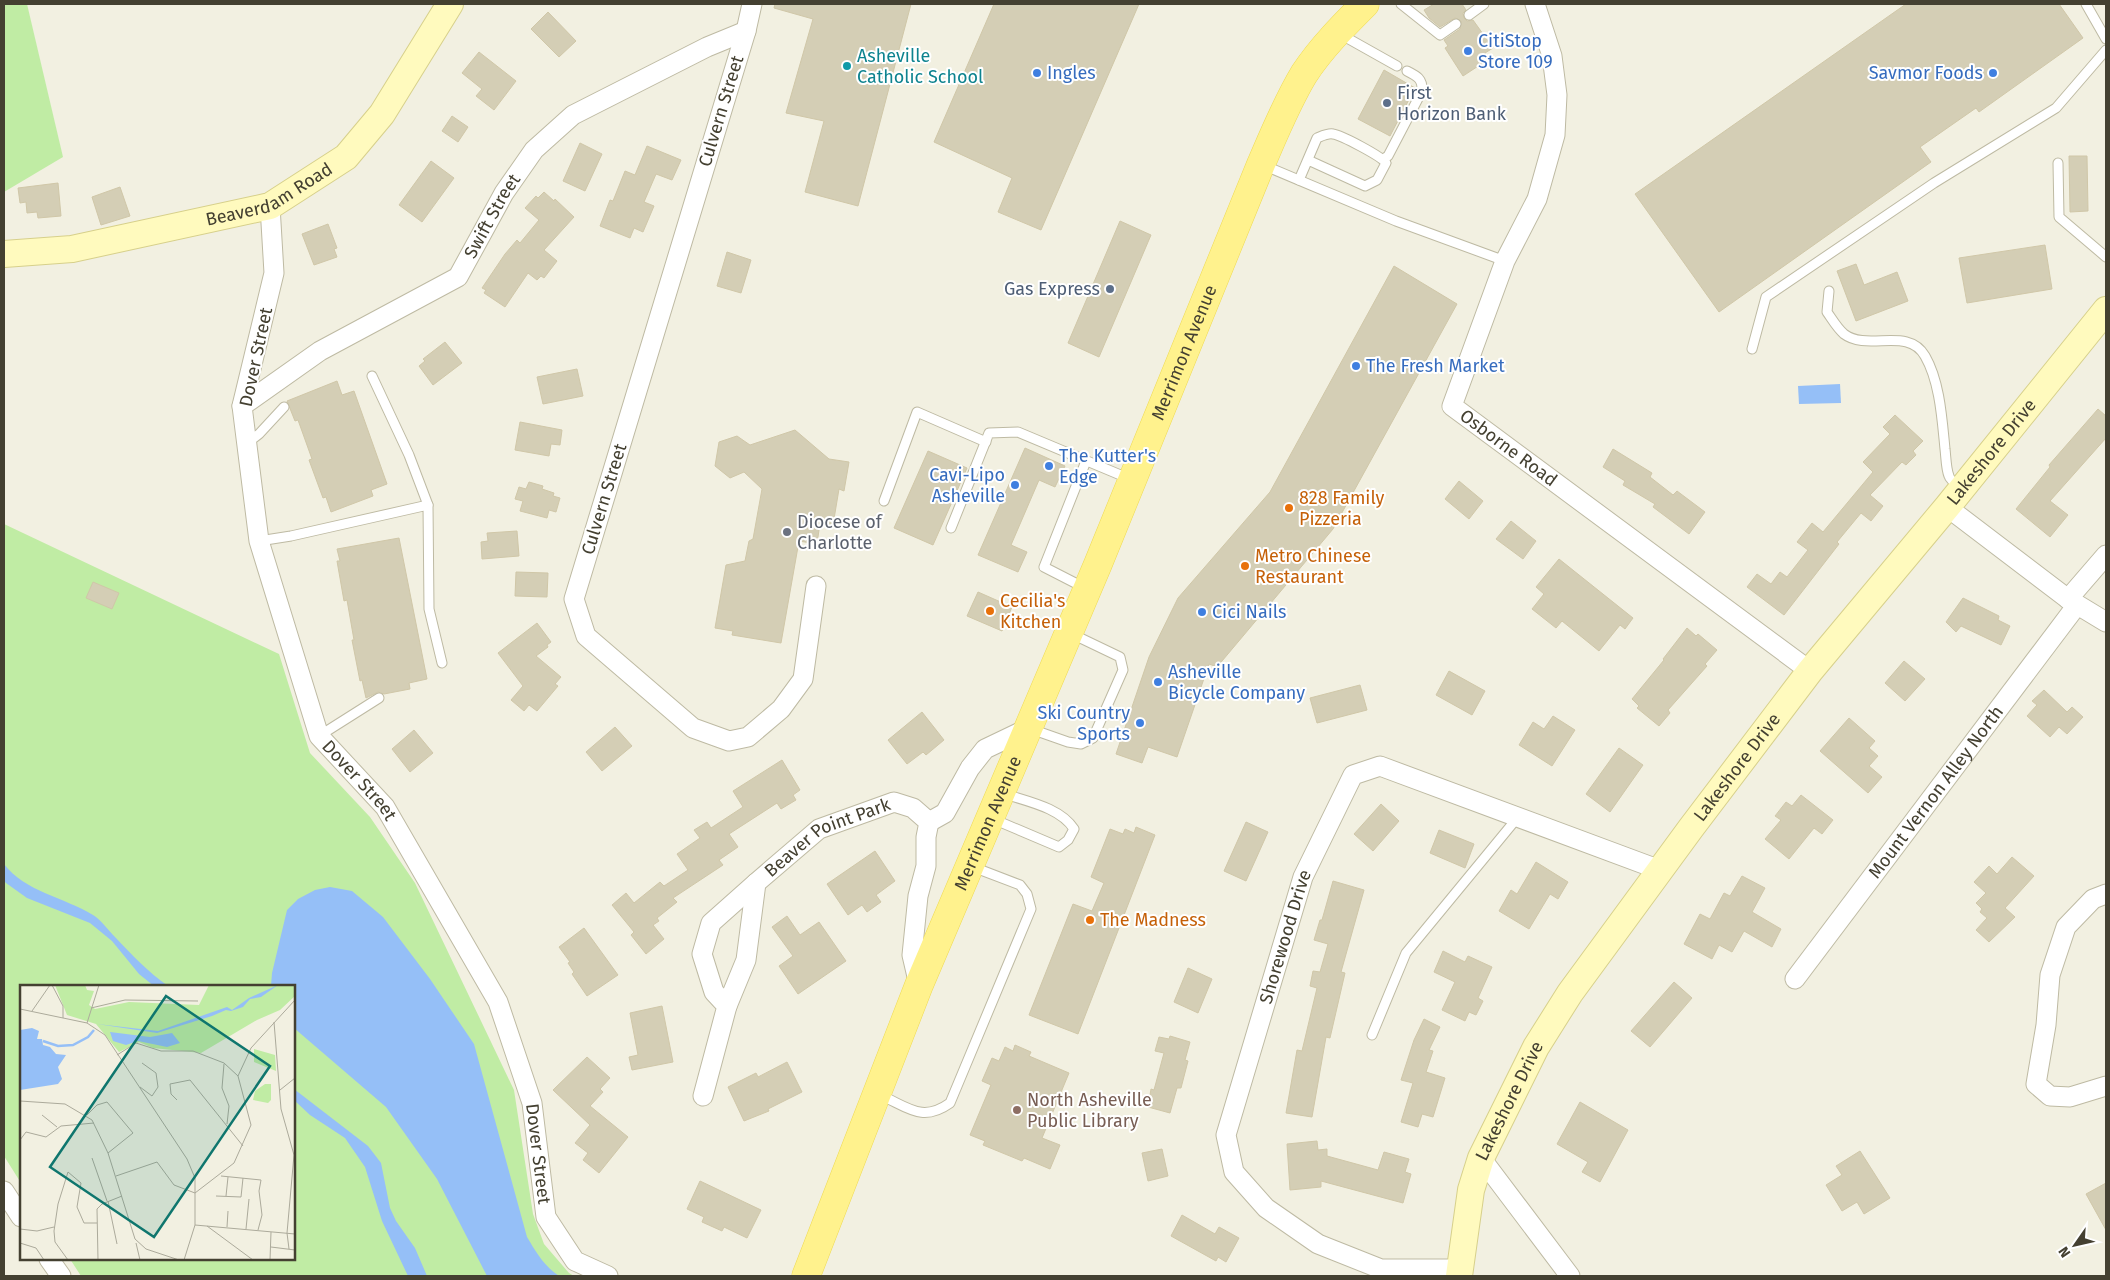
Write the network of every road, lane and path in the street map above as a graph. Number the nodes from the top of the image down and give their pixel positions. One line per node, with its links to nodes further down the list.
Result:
1 (450, 4): 23 (street, Beaverdam Road)
2 (752, 4): 12 (street, Culvern Street)
3 (1366, 4): 13 (main road, Merrimon Avenue)
4 (1401, 4): 9 (lane)
5 (1418, 4): 9 (lane)
6 (1484, 4): 10 (lane)
7 (1536, 4): 26 (street, Osborne Road)
8 (2086, 4): 14 (lane)
9 (1409, 10): 11 (lane)
10 (1469, 15)
11 (1456, 24)
12 (746, 31): 31 (street, Swift Street); 43 (street, Culvern Street)
13 (1338, 32): 16 (lane); 21 (main road, Merrimon Avenue)
14 (2106, 39)
15 (2106, 50): 29 (lane)
16 (1397, 66)
17 (1407, 71): 18 (lane)
18 (1383, 159): 19 (lane); 19 (lane)
19 (1308, 160): 22 (lane)
20 (2058, 163): 25 (lane)
21 (1261, 164): 22 (lane); 36 (main road, Merrimon Avenue)
22 (1299, 180): 26 (lane)
23 (270, 206): 24 (street, Beaverdam Road); 31 (street, Dover Street)
24 (4, 254)
25 (2106, 257)
26 (1505, 261): 49 (street, Osborne Road)
27 (1829, 291): 37 (lane)
28 (2106, 310): 37 (street, Lakeshore Drive)
29 (1752, 349)
30 (372, 376): 39 (lane)
31 (242, 406): 34 (street, Dover Street)
32 (284, 407): 34 (lane)
33 (986, 442): 35 (lane); 38 (lane); 40 (lane)
34 (247, 444): 41 (street, Dover Street)
35 (1086, 461): 36 (lane); 44 (lane)
36 (1133, 480): 44 (main road, Merrimon Avenue)
37 (1954, 498): 45 (street); 49 (street, Lakeshore Drive)
38 (884, 501)
39 (428, 505): 41 (lane); 48 (lane)
40 (951, 528)
41 (259, 540): 52 (street, Dover Street)
42 (2106, 555): 45 (street, Mount Vernon Alley North)
43 (816, 586)
44 (1088, 590): 47 (main road, Merrimon Avenue)
45 (2073, 602): 46 (street); 61 (street, Mount Vernon Alley North)
46 (2106, 622)
47 (1069, 632): 51 (main road, Merrimon Avenue); 51 (lane)
48 (442, 663)
49 (1810, 671): 58 (street, Lakeshore Drive)
50 (379, 698): 52 (lane)
51 (1029, 728): 53 (main road, Merrimon Avenue); 56 (street)
52 (319, 736): 74 (street, Dover Street)
53 (1002, 792): 55 (main road, Merrimon Avenue); 55 (lane)
54 (1518, 817): 58 (street, Shorewood Drive); 64 (lane); 72 (street, Shorewood Drive)
55 (990, 818): 57 (main road, Merrimon Avenue)
56 (929, 822): 59 (street, Beaver Point Park); 62 (street)
57 (970, 866): 62 (main road, Merrimon Avenue); 66 (lane)
58 (1660, 870): 68 (street, Lakeshore Drive)
59 (756, 882): 63 (street, Beaver Point Park); 63 (street, Beaver Point Park)
60 (2106, 894): 65 (street)
61 (1795, 979)
62 (920, 985): 66 (main road, Merrimon Avenue)
63 (727, 1006): 67 (street, Beaver Point Park)
64 (1372, 1035)
65 (2106, 1086)
66 (877, 1094): 75 (main road, Merrimon Avenue)
67 (703, 1096)
68 (1481, 1158): 72 (street, Lakeshore Drive); 76 (street)
69 (4, 1191): 70 (street)
70 (20, 1215)
71 (50, 1260): 73 (street)
72 (1459, 1272)
73 (61, 1276)
74 (608, 1276)
75 (806, 1276)
76 (1570, 1276)

